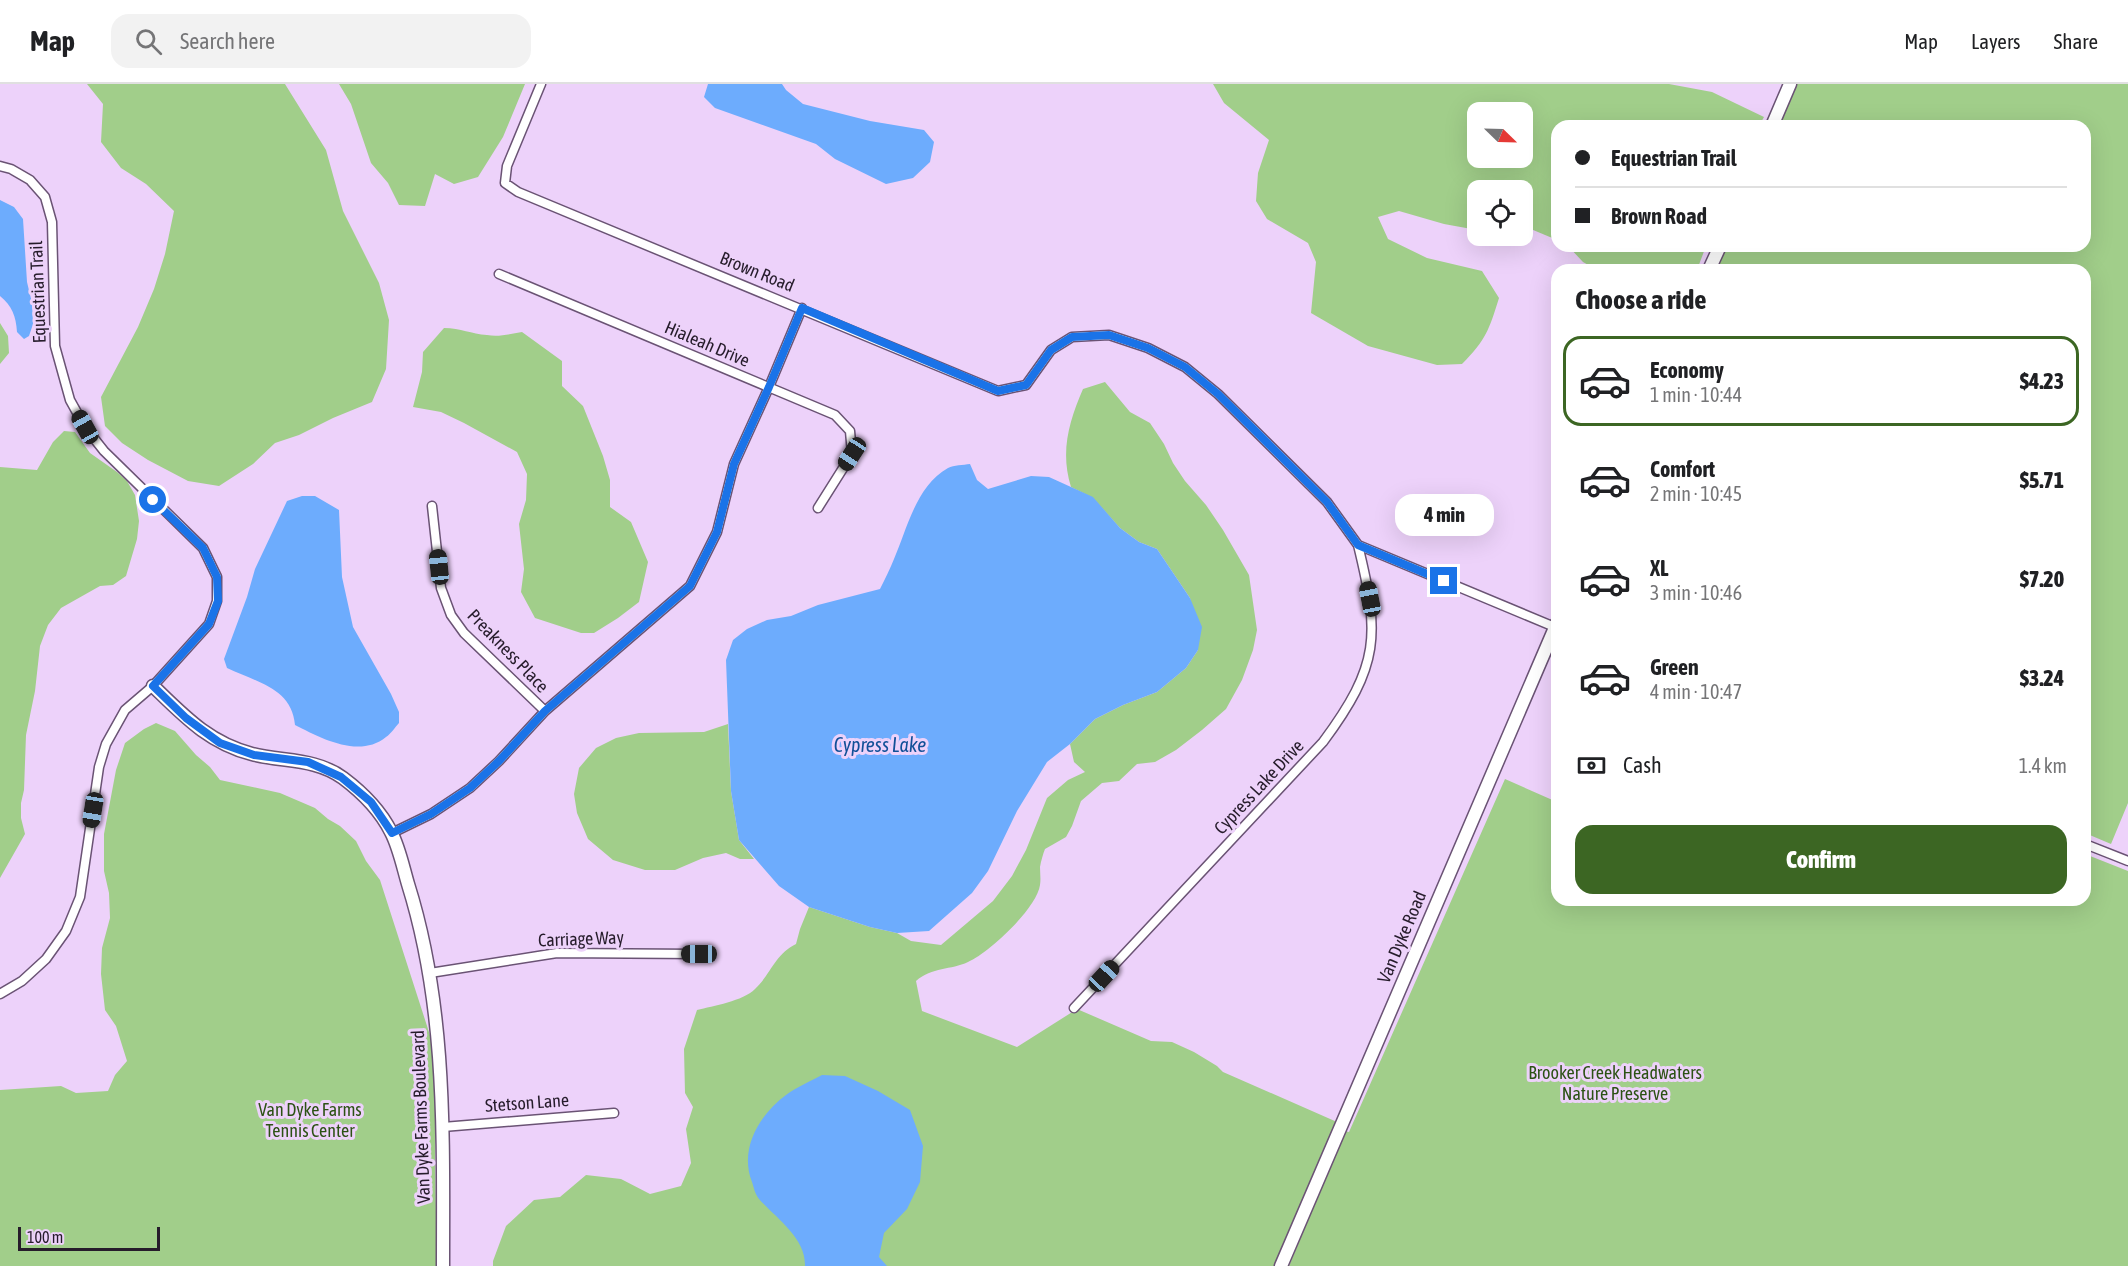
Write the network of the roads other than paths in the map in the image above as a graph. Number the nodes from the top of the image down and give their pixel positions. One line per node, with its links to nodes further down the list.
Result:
1 (541, 84): 6 (street, Brown Road)
2 (1790, 84): 3 (main road)
3 (1775, 120)
4 (0, 166): 13 (street, Equestrian Trail)
5 (499, 274): 7 (street, Hialeah Drive)
6 (802, 308): 7 (street); 10 (street, Brown Road)
7 (769, 387): 9 (street, Hialeah Drive); 14 (street)
8 (432, 506): 14 (street, Preakness Place)
9 (818, 508)
10 (1358, 545): 11 (street); 21 (street, Cypress Lake Drive)
11 (1551, 624)
12 (1551, 638): 25 (main road, Van Dyke Road)
13 (153, 686): 15 (main road, Van Dyke Farms Boulevard); 20 (street, Equestrian Trail)
14 (545, 711): 15 (street)
15 (392, 833): 19 (main road, Van Dyke Farms Boulevard)
16 (2091, 846): 17 (street)
17 (2128, 861)
18 (699, 954): 19 (street, Carriage Way)
19 (430, 973): 23 (main road, Van Dyke Farms Boulevard)
20 (0, 994)
21 (1074, 1008)
22 (614, 1113): 23 (street, Stetson Lane)
23 (443, 1127): 24 (main road, Van Dyke Farms Boulevard)
24 (443, 1266)
25 (1281, 1266)

